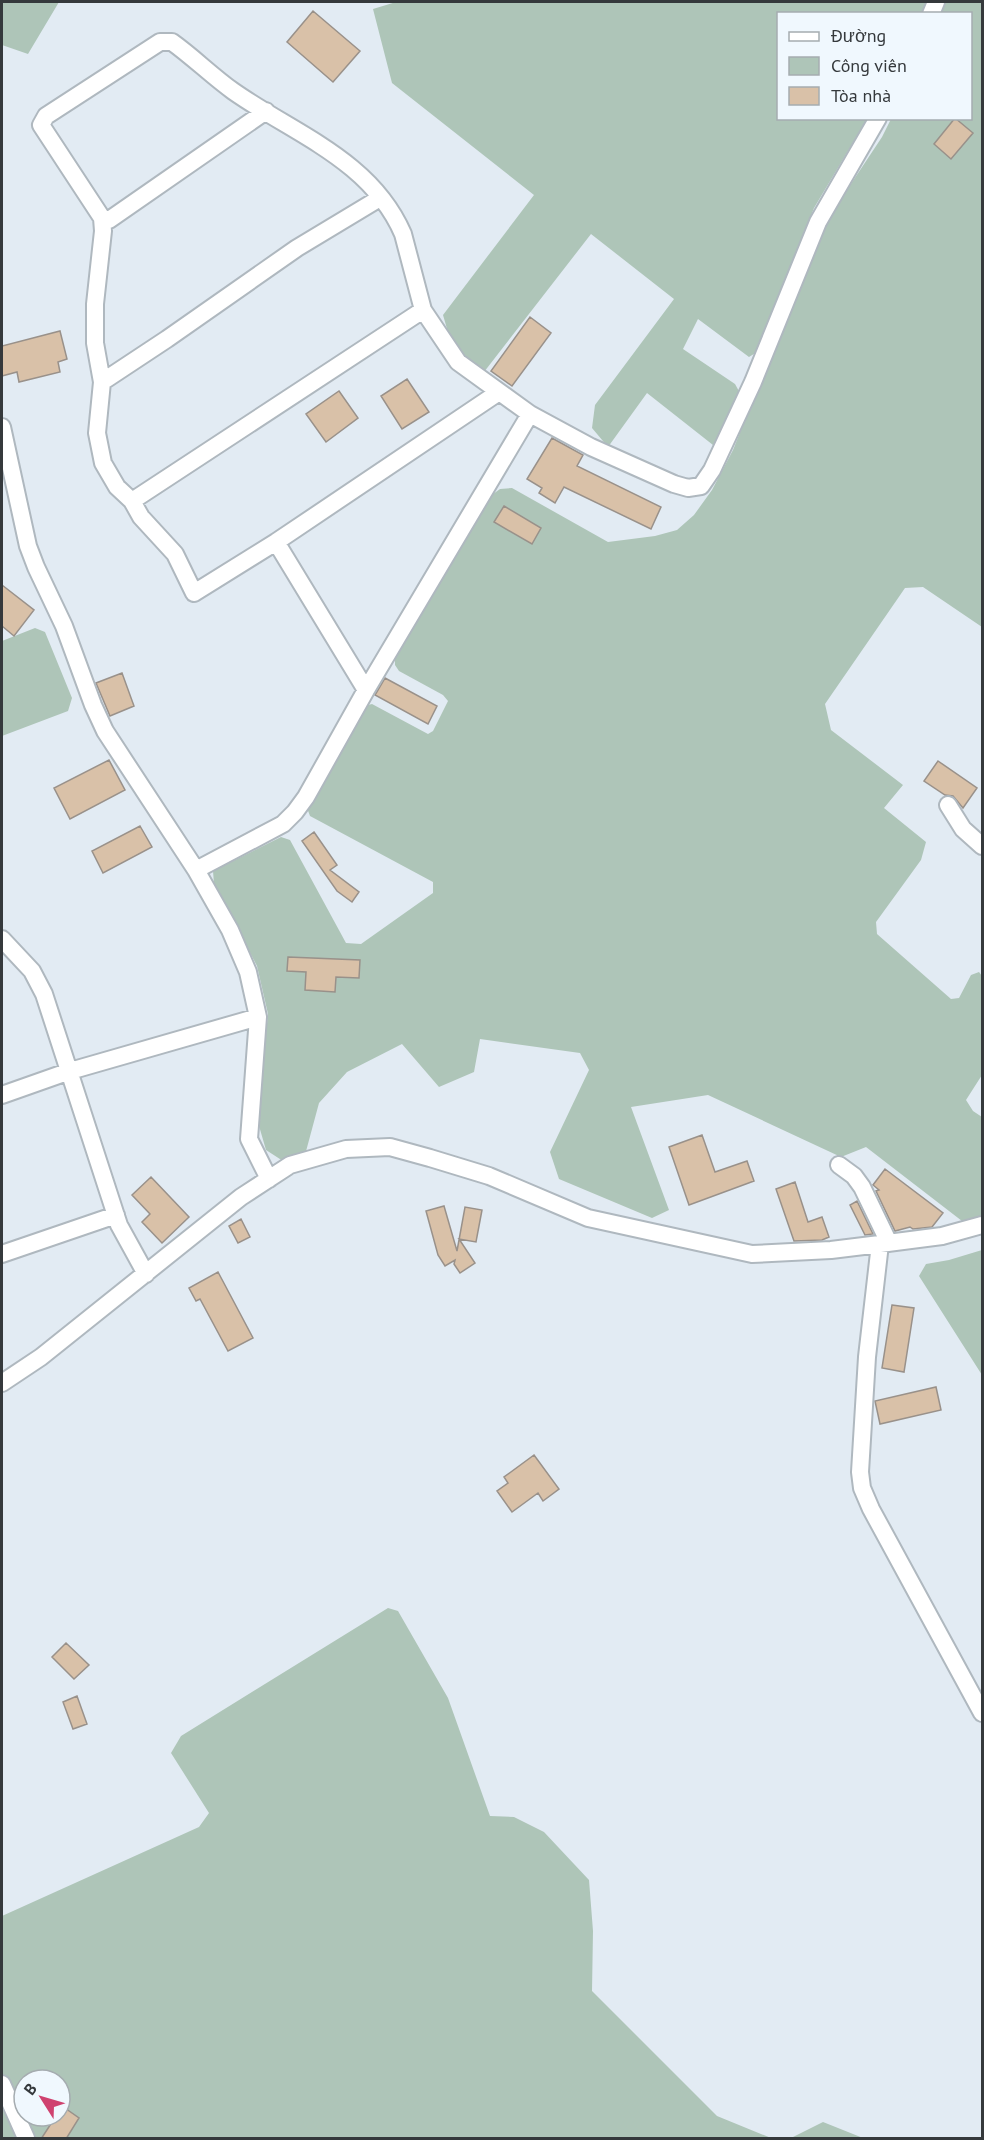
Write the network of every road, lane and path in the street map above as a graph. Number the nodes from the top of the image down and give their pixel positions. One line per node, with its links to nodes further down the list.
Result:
1 (266, 111): 3 (street); 4 (street); 4 (street)
2 (877, 120): 8 (street)
3 (380, 198): 5 (street); 6 (street)
4 (102, 218): 6 (street)
5 (423, 310): 7 (street); 10 (street)
6 (102, 382): 10 (street)
7 (500, 392): 8 (street); 11 (street)
8 (530, 414): 12 (street)
9 (2, 427): 15 (street)
10 (132, 501): 11 (street)
11 (276, 542): 12 (street)
12 (366, 690): 15 (street)
13 (948, 805): 14 (street)
14 (982, 846)
15 (196, 870): 17 (street)
16 (2, 939): 18 (street)
17 (258, 1017): 18 (street); 21 (street)
18 (70, 1071): 19 (street); 22 (street)
19 (2, 1095)
20 (839, 1165): 24 (street)
21 (269, 1179): 24 (street); 26 (street)
22 (116, 1215): 25 (street); 26 (street)
23 (982, 1224): 24 (street)
24 (885, 1244): 28 (street)
25 (2, 1254)
26 (146, 1274): 27 (street)
27 (2, 1383)
28 (982, 1713)
29 (2, 2084): 30 (street)
30 (26, 2139)

